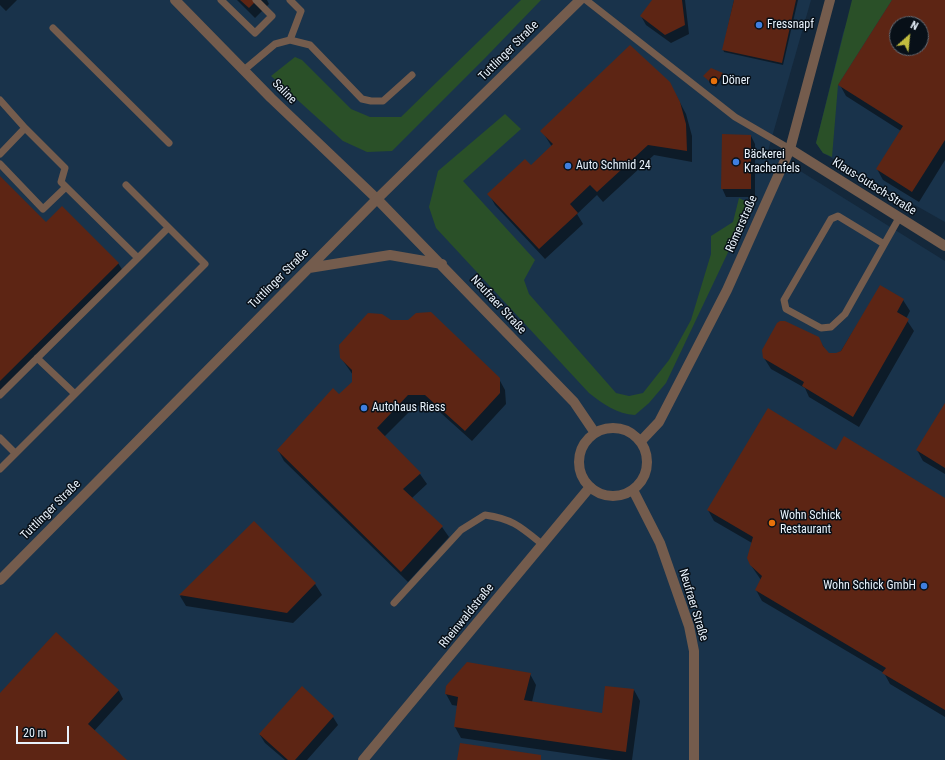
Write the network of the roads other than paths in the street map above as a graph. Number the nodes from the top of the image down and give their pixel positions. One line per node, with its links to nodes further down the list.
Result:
1 (175, 0): 10 (street, Saline)
2 (221, 0): 3 (lane)
3 (256, 0)
4 (290, 0): 9 (lane)
5 (580, 0): 20 (street, Tuttlinger Straße)
6 (586, 0): 15 (lane)
7 (830, 0): 15 (street, Römerstraße)
8 (53, 28): 14 (lane)
9 (290, 40): 10 (lane); 11 (lane)
10 (244, 70): 20 (street, Saline)
11 (412, 75)
12 (0, 100): 13 (lane)
13 (25, 128): 16 (lane); 19 (lane)
14 (168, 143)
15 (790, 149): 21 (street, Klaus-Gutsch-Straße); 33 (street, Römerstraße)
16 (0, 154)
17 (0, 164): 19 (lane)
18 (126, 185): 22 (lane)
19 (66, 187): 25 (lane)
20 (377, 199): 26 (street, Neufraer Straße); 27 (street, Tuttlinger Straße)
21 (899, 218): 23 (lane); 24 (street, Klaus-Gutsch-Straße)
22 (168, 228): 25 (lane); 29 (lane)
23 (884, 244): 23 (lane)
24 (945, 246)
25 (138, 258): 28 (lane)
26 (442, 264): 27 (street); 31 (street, Neufraer Straße)
27 (309, 268): 39 (street, Tuttlinger Straße)
28 (37, 358): 29 (lane); 30 (lane)
29 (75, 394): 34 (lane)
30 (0, 395)
31 (595, 433): 33 (street); 36 (street)
32 (0, 438): 34 (lane)
33 (641, 441): 37 (street)
34 (15, 453): 35 (lane)
35 (0, 469)
36 (590, 487): 37 (street); 38 (street, Rheinwaldstraße)
37 (633, 490): 42 (street, Neufraer Straße)
38 (543, 545): 40 (lane); 41 (street, Rheinwaldstraße)
39 (0, 580)
40 (394, 603)
41 (363, 760)
42 (694, 760)

